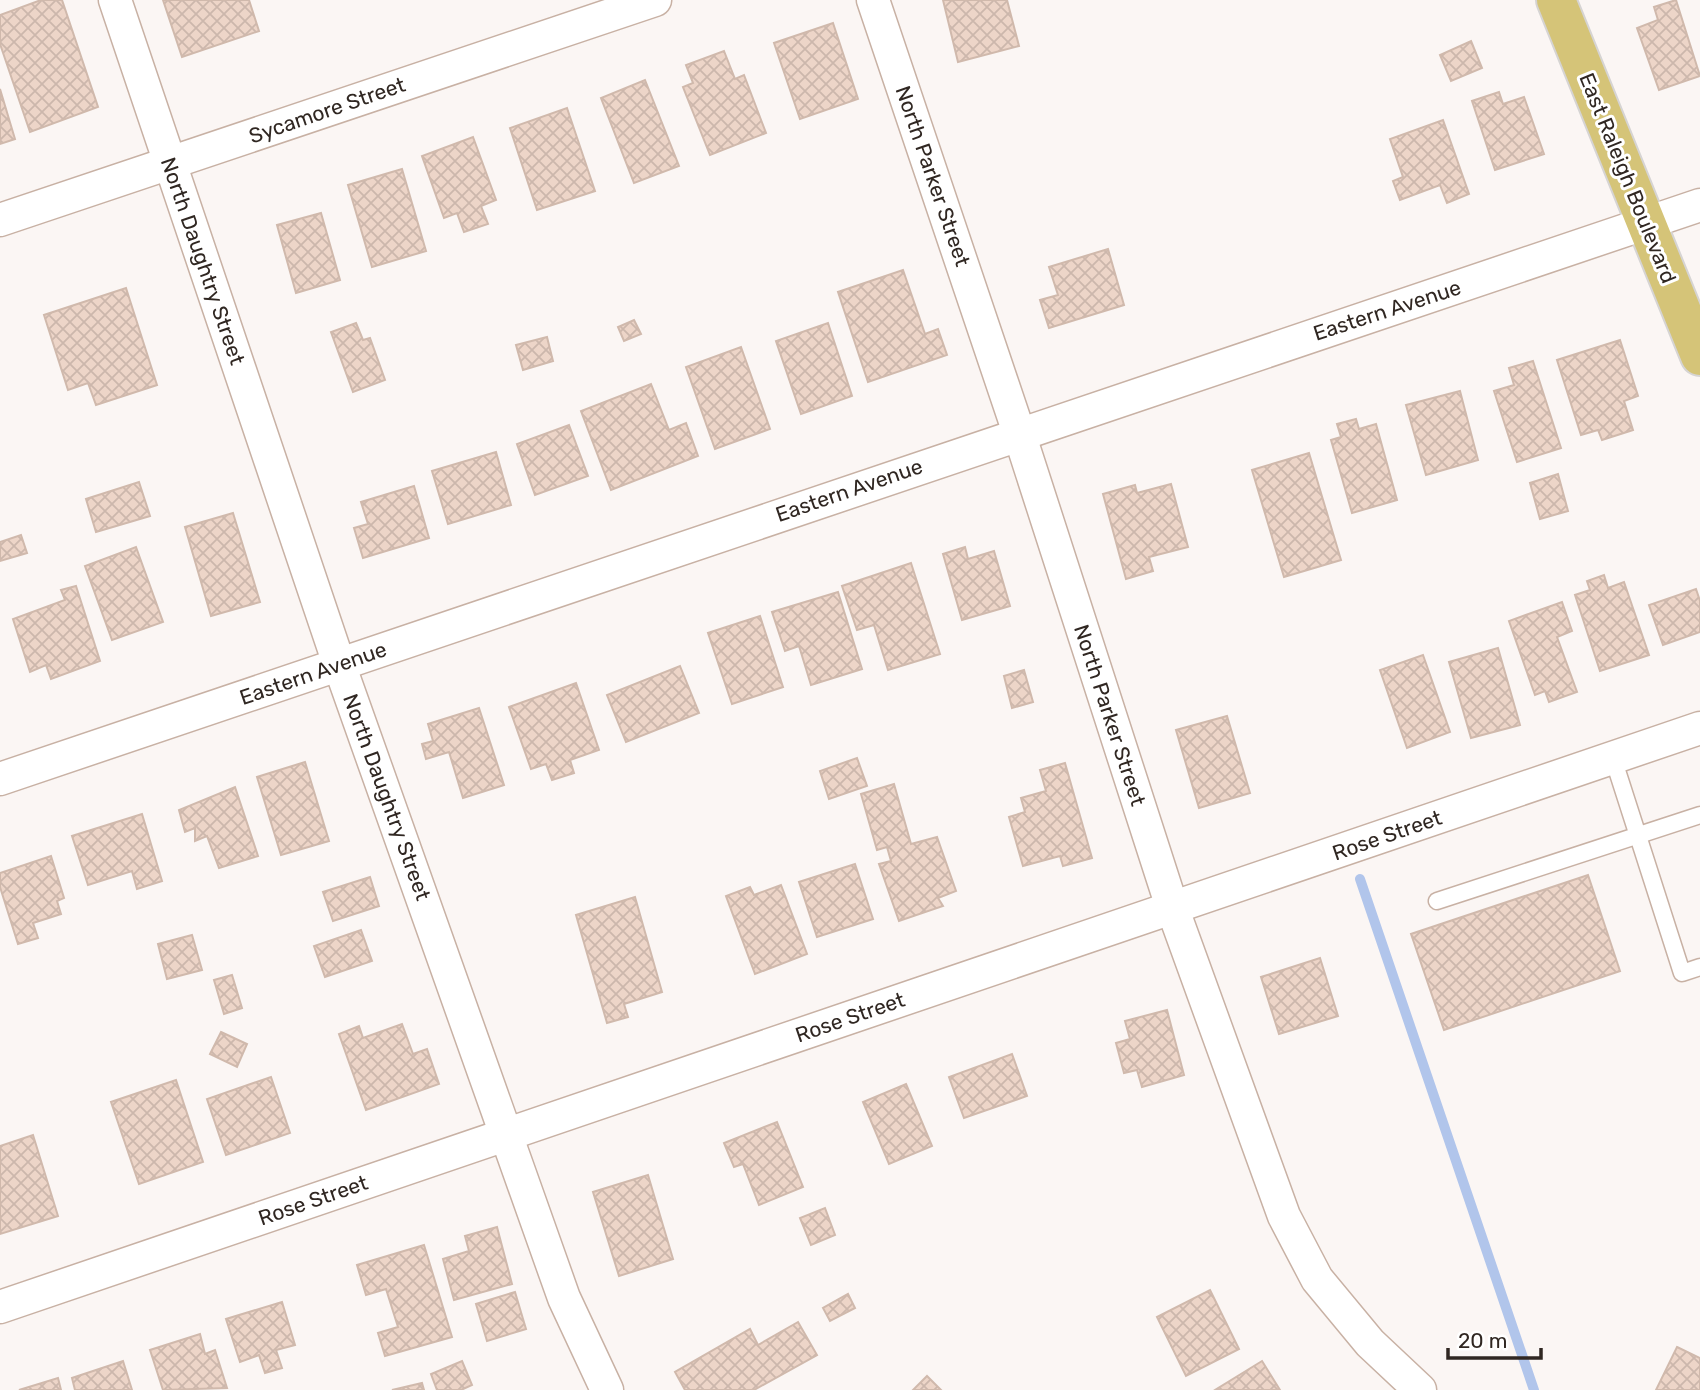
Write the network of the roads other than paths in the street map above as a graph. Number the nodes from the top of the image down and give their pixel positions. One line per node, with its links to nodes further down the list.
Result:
1 (115, 0): 5 (street, North Daughtry Street)
2 (655, 0): 5 (street, Sycamore Street)
3 (873, 0): 10 (street, North Parker Street)
4 (1556, 0): 8 (main road, East Raleigh Boulevard)
5 (170, 162): 7 (street, Sycamore Street); 11 (street, North Daughtry Street)
6 (1700, 205): 8 (street, Eastern Avenue)
7 (0, 220)
8 (1648, 223): 9 (main road, East Raleigh Boulevard); 10 (street, Eastern Avenue)
9 (1700, 356)
10 (1019, 432): 11 (street, Eastern Avenue); 18 (street, North Parker Street)
11 (339, 664): 14 (street, Eastern Avenue); 20 (street, North Daughtry Street)
12 (1700, 728): 13 (street, Rose Street)
13 (1613, 758): 16 (lane); 18 (street, Rose Street)
14 (0, 779)
15 (1700, 815): 16 (lane)
16 (1638, 835): 17 (lane); 19 (lane)
17 (1437, 901)
18 (1172, 907): 20 (street, Rose Street); 23 (street, North Parker Street)
19 (1700, 967)
20 (508, 1133): 21 (street, Rose Street); 22 (street, North Daughtry Street)
21 (0, 1307)
22 (607, 1390)
23 (1420, 1390)

